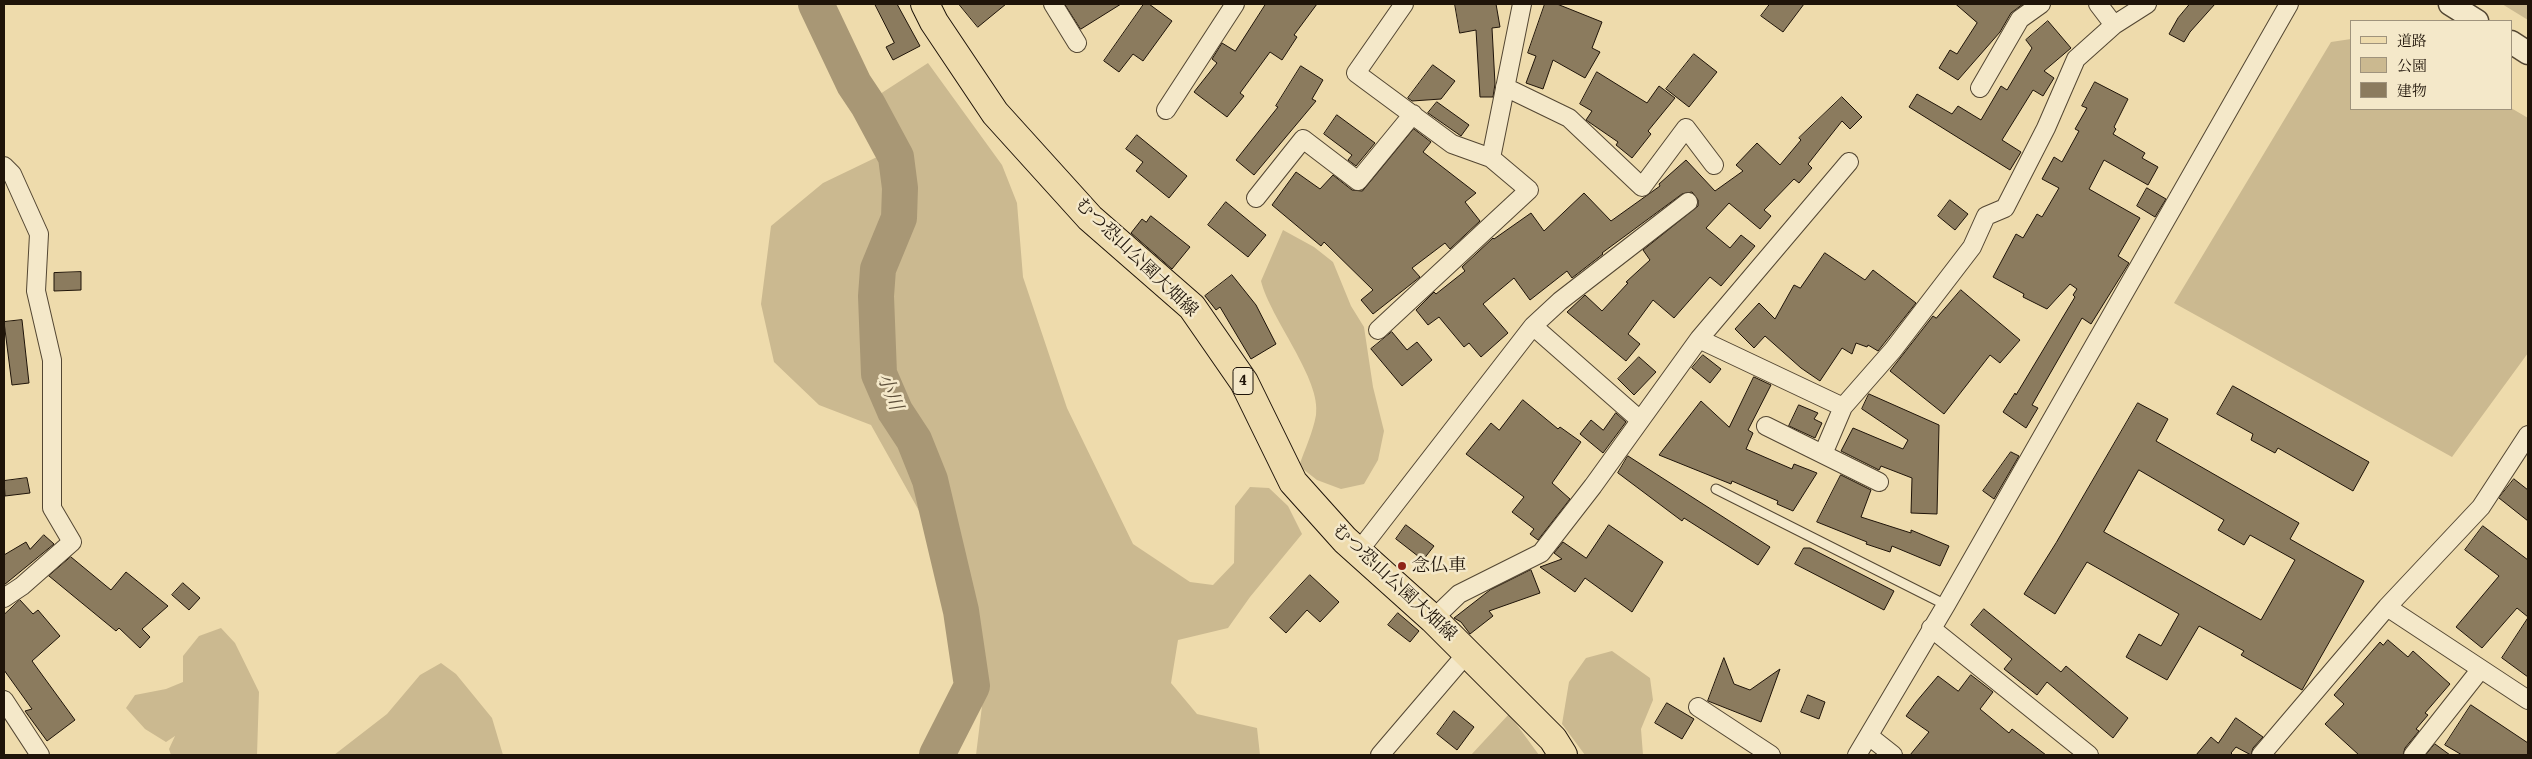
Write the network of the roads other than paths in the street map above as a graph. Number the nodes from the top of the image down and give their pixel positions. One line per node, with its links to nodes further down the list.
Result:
1 (925, 4): 36 (main road, むつ恐山公園大畑線 / 4)
2 (1053, 4): 13 (street)
3 (1235, 4): 18 (street)
4 (1404, 4): 19 (street)
5 (1522, 4): 16 (street)
6 (2041, 4): 17 (street)
7 (2098, 4): 12 (street)
8 (2148, 4): 12 (street)
9 (2289, 4): 38 (street)
10 (2450, 4): 11 (street)
11 (2476, 20)
12 (2114, 24): 29 (street)
13 (1076, 43)
14 (2512, 43): 15 (street)
15 (2528, 53)
16 (1505, 87): 20 (street); 22 (street)
17 (1980, 88)
18 (1166, 110)
19 (1413, 114): 20 (street); 24 (street)
20 (1491, 158): 27 (street)
21 (1849, 162): 28 (street)
22 (1714, 165)
23 (4, 166): 37 (street)
24 (1256, 198)
25 (1688, 202): 26 (street)
26 (1533, 326): 30 (street); 36 (street)
27 (1378, 330)
28 (1699, 338): 29 (street); 30 (street)
29 (1843, 407): 33 (street)
30 (1640, 420): 40 (street)
31 (1766, 426): 33 (street)
32 (2528, 435): 39 (street)
33 (1823, 454): 34 (street)
34 (1879, 482)
35 (1716, 489): 38 (lane)
36 (1358, 552): 40 (main road, むつ恐山公園大畑線 / 4)
37 (4, 598)
38 (1946, 605): 41 (street)
39 (2388, 607): 43 (street); 55 (street)
40 (1433, 619): 42 (main road, むつ恐山公園大畑線 / 4)
41 (1931, 628): 47 (street); 54 (street)
42 (1468, 652): 49 (street); 50 (main road, むつ恐山公園大畑線 / 4)
43 (2480, 670): 45 (street); 56 (street)
44 (4, 700): 48 (street)
45 (2528, 700)
46 (1698, 707): 51 (street)
47 (1869, 736): 52 (street); 53 (street)
48 (40, 755)
49 (1380, 755)
50 (1563, 755)
51 (1771, 755)
52 (1857, 755)
53 (1893, 755)
54 (2089, 755)
55 (2261, 755)
56 (2414, 755)

